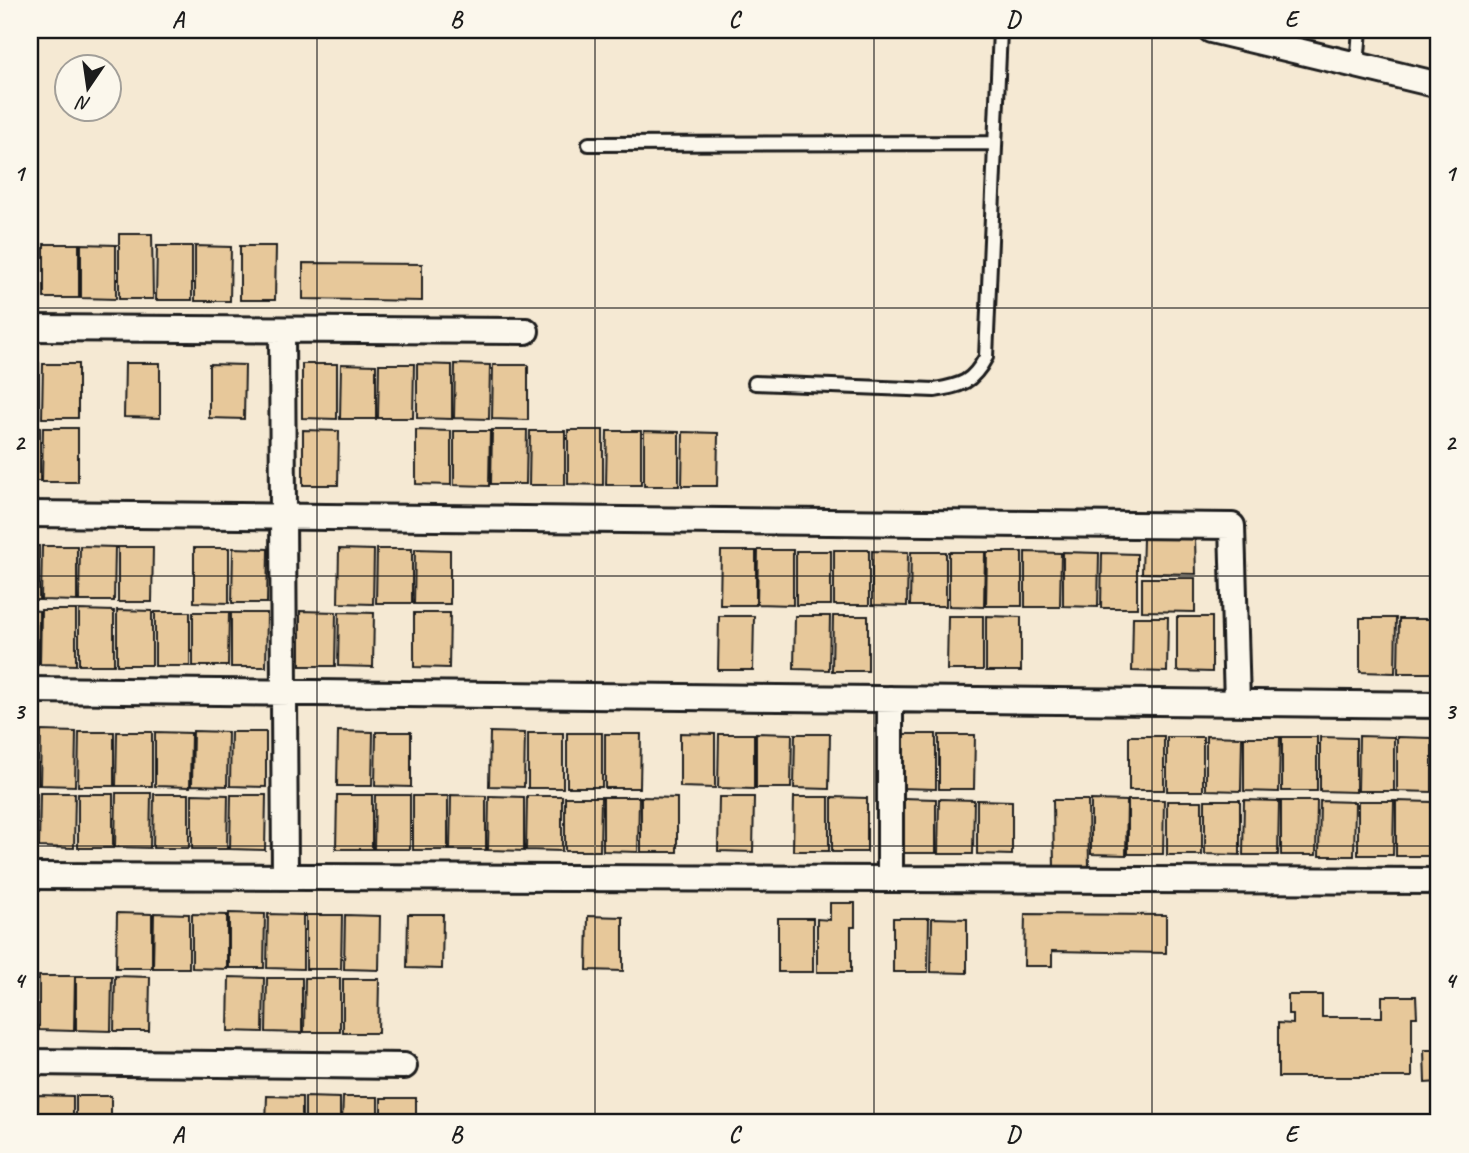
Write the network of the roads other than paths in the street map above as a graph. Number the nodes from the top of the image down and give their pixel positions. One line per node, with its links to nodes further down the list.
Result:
1 (1000, 30): 6 (lane)
2 (1211, 30): 4 (street)
3 (1360, 30): 4 (lane)
4 (1357, 65): 5 (street)
5 (1439, 85)
6 (995, 143): 7 (lane); 11 (lane)
7 (589, 144)
8 (30, 328): 9 (street)
9 (282, 330): 10 (street); 13 (street)
10 (526, 331)
11 (754, 383)
12 (30, 514): 13 (street)
13 (283, 516): 15 (street); 17 (street)
14 (30, 690): 15 (street)
15 (284, 692): 16 (street); 20 (street)
16 (890, 699): 17 (street); 21 (street)
17 (1237, 702): 18 (street)
18 (1439, 705)
19 (30, 876): 20 (street)
20 (285, 877): 21 (street)
21 (890, 879): 22 (street)
22 (1439, 881)
23 (30, 1062): 24 (street)
24 (404, 1066)

